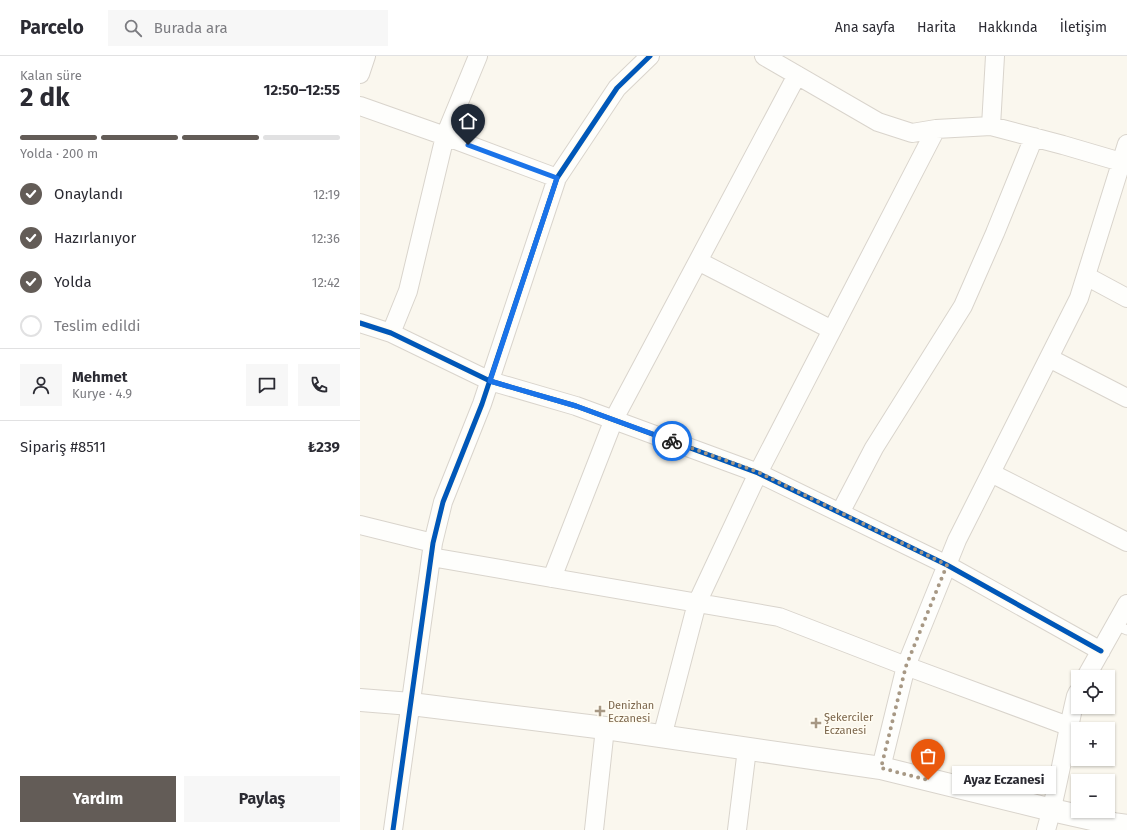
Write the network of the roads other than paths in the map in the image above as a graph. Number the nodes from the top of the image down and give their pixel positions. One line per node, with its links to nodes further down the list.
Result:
1 (366, 56): 6 (street)
2 (478, 56): 11 (street)
3 (650, 56): 15 (street)
4 (764, 56): 7 (street)
5 (995, 56): 9 (street)
6 (360, 74)
7 (797, 75): 10 (street); 16 (street)
8 (360, 106): 11 (street)
9 (991, 126): 10 (street); 12 (street)
10 (936, 129): 20 (street)
11 (445, 136): 15 (street); 21 (street)
12 (1034, 137): 14 (street); 28 (street)
13 (1127, 144): 14 (street)
14 (1124, 164): 17 (street)
15 (557, 178): 23 (street)
16 (698, 261): 20 (street); 25 (street)
17 (1086, 276): 18 (street); 22 (street)
18 (1127, 298)
19 (360, 323): 21 (street)
20 (832, 330): 26 (street)
21 (391, 333): 23 (street)
22 (1049, 358): 24 (street); 27 (street)
23 (490, 381): 25 (street); 31 (street)
24 (1127, 398)
25 (614, 419): 26 (street); 33 (street)
26 (758, 472): 28 (street); 34 (street)
27 (991, 473): 30 (street); 32 (street)
28 (840, 513): 32 (street)
29 (360, 525): 31 (street)
30 (1127, 542)
31 (432, 550): 33 (street); 41 (street)
32 (947, 565): 37 (street); 38 (street)
33 (552, 578): 34 (street)
34 (697, 603): 38 (street); 45 (street)
35 (1127, 604): 36 (street)
36 (1121, 627): 37 (street)
37 (1101, 651): 39 (street)
38 (906, 666): 43 (street); 47 (street)
39 (1090, 670)
40 (360, 700): 41 (street)
41 (411, 704): 44 (street); 50 (street)
42 (1071, 714): 43 (street)
43 (1068, 726): 48 (street)
44 (605, 728): 45 (street); 51 (street)
45 (662, 737): 46 (street)
46 (747, 749): 47 (street); 52 (street)
47 (881, 768): 48 (street)
48 (1049, 820): 49 (street)
49 (1122, 827)
50 (393, 830)
51 (594, 830)
52 (736, 830)

